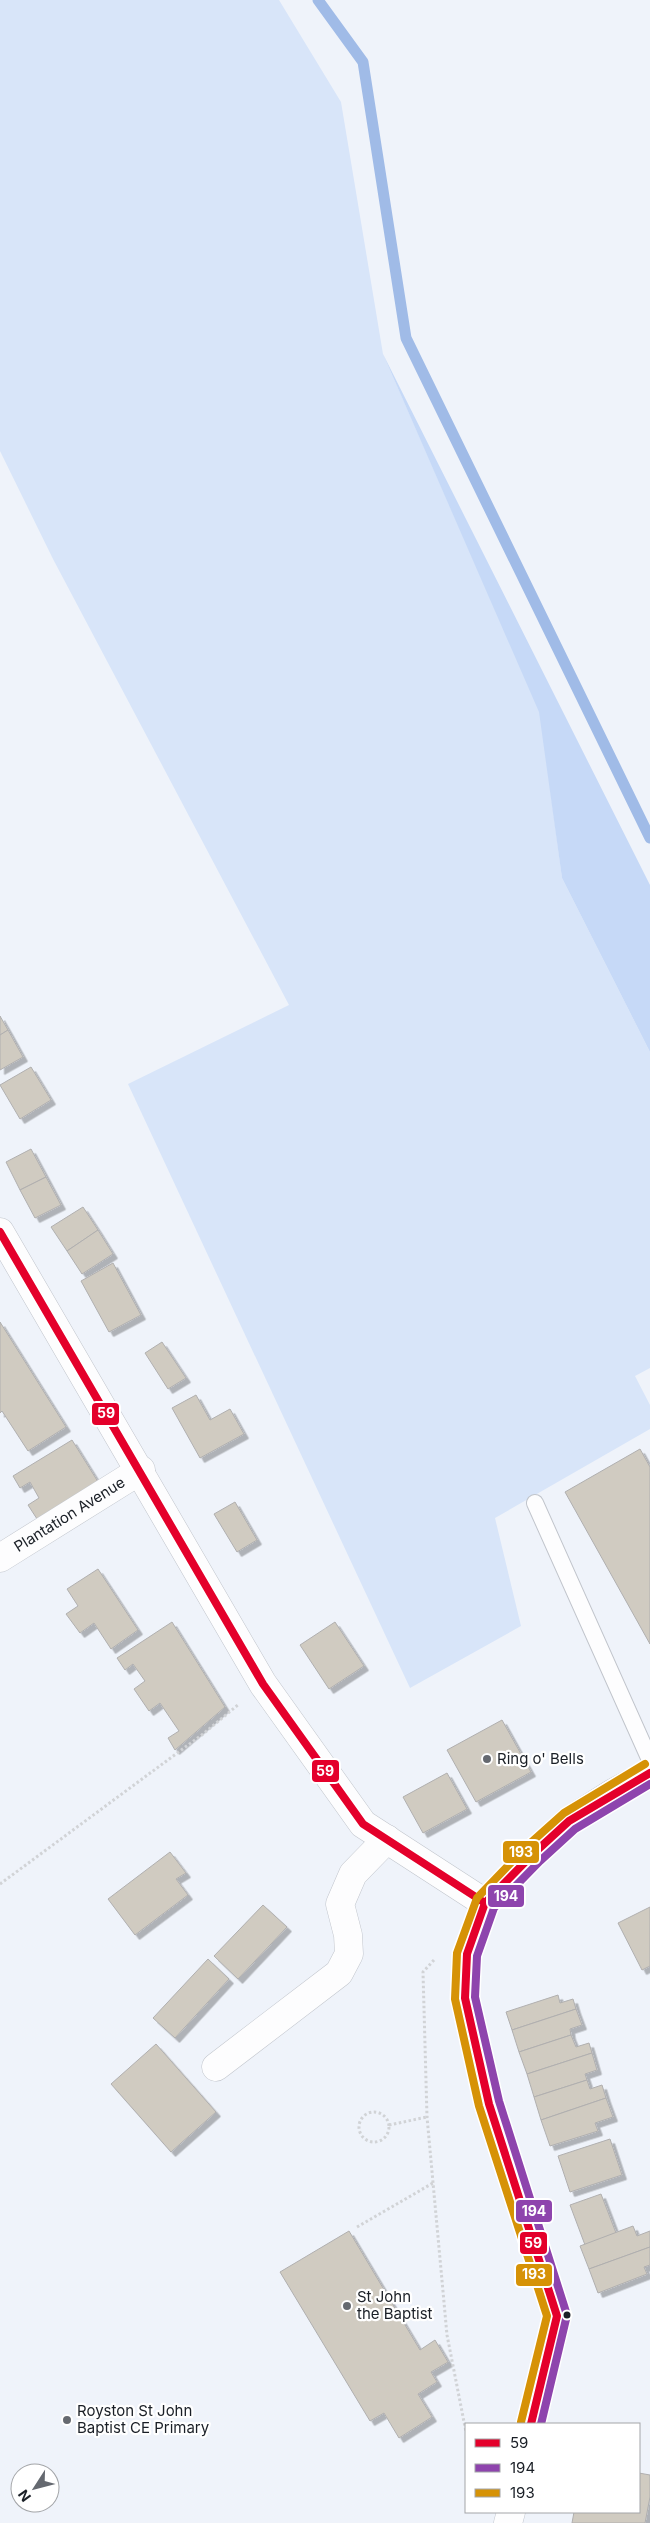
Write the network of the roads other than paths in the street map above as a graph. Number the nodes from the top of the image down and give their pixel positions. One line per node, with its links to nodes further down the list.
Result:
1 (0, 1232): 2 (street)
2 (141, 1470): 4 (street, Plantation Avenue); 7 (street)
3 (536, 1503): 5 (lane)
4 (0, 1558)
5 (650, 1760)
6 (650, 1773): 8 (street)
7 (387, 1839): 8 (street); 9 (street)
8 (485, 1903): 10 (street)
9 (216, 2067)
10 (532, 2423)

